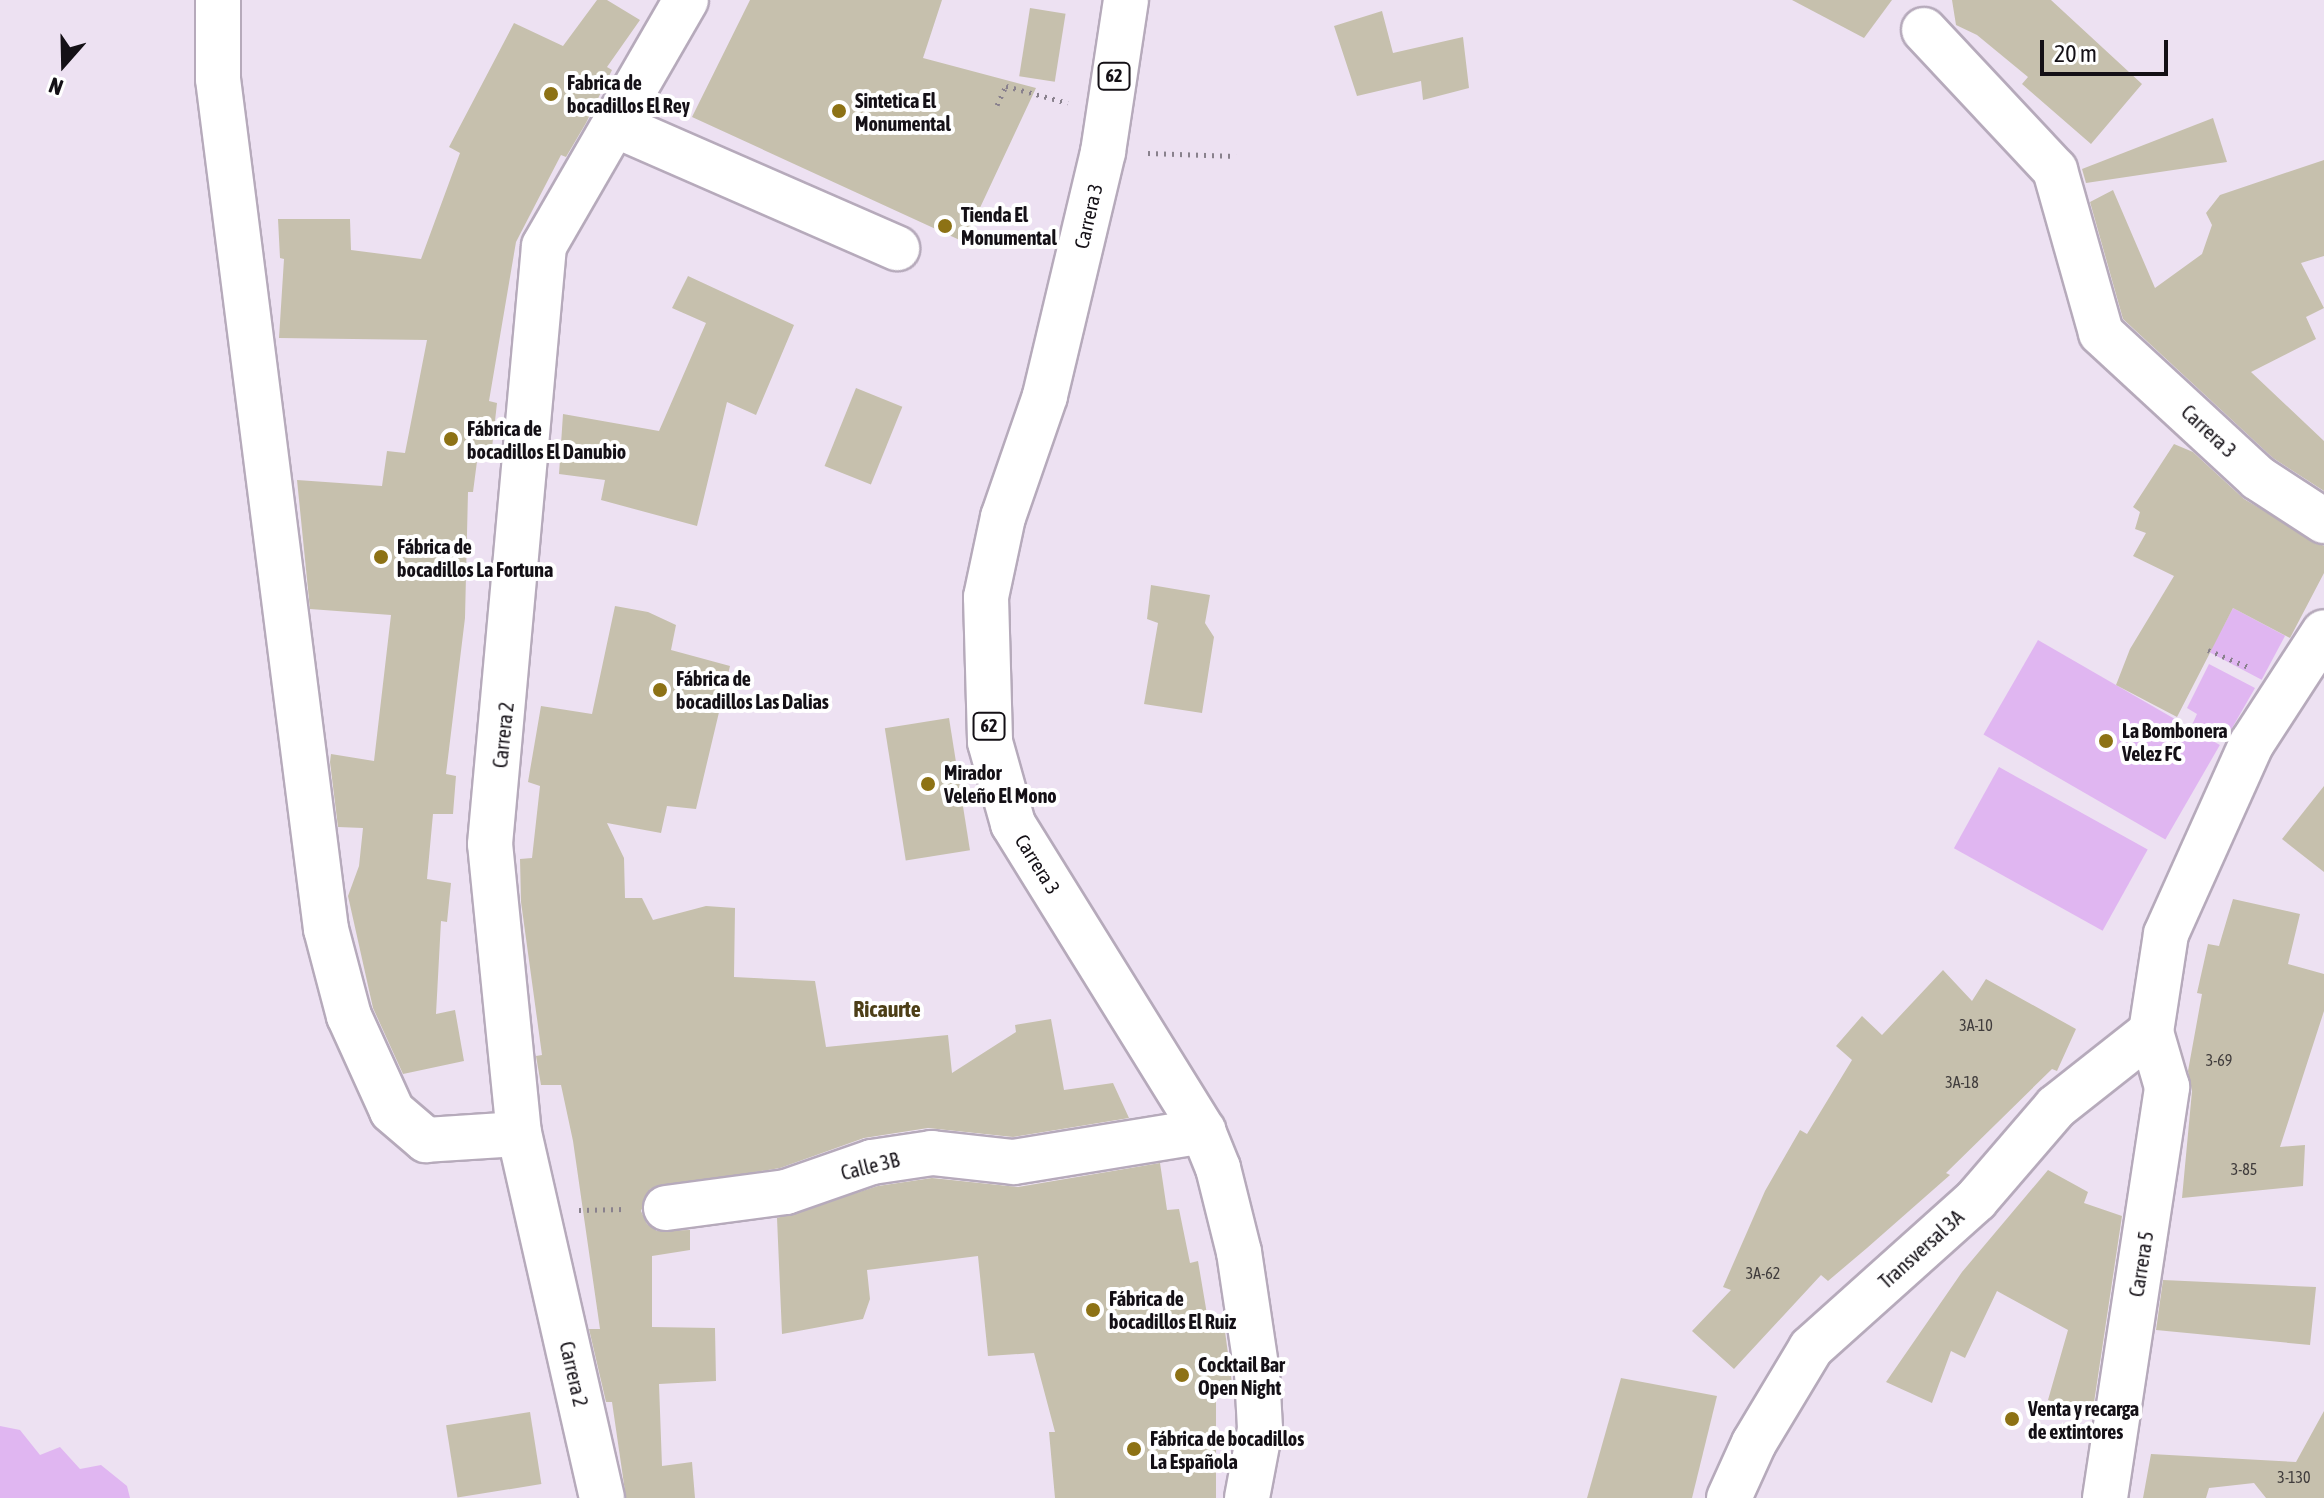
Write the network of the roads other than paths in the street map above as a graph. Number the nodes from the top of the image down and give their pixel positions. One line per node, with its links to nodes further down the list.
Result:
1 (218, 0): 11 (street)
2 (686, 0): 5 (street, Carrera 2)
3 (1126, 0): 10 (street, Carrera 3 / 62)
4 (1924, 30): 7 (street, Carrera 3)
5 (615, 125): 6 (street); 11 (street, Carrera 2)
6 (897, 248)
7 (2324, 521)
8 (2324, 632): 9 (street)
9 (2151, 1032): 15 (street, Transversal 3A); 16 (street, Carrera 5)
10 (1203, 1131): 12 (street, Calle 3B); 14 (street, Carrera 3 / 62)
11 (519, 1134): 13 (street, Carrera 2)
12 (666, 1208)
13 (602, 1498)
14 (1247, 1498)
15 (1729, 1498)
16 (2105, 1498)

